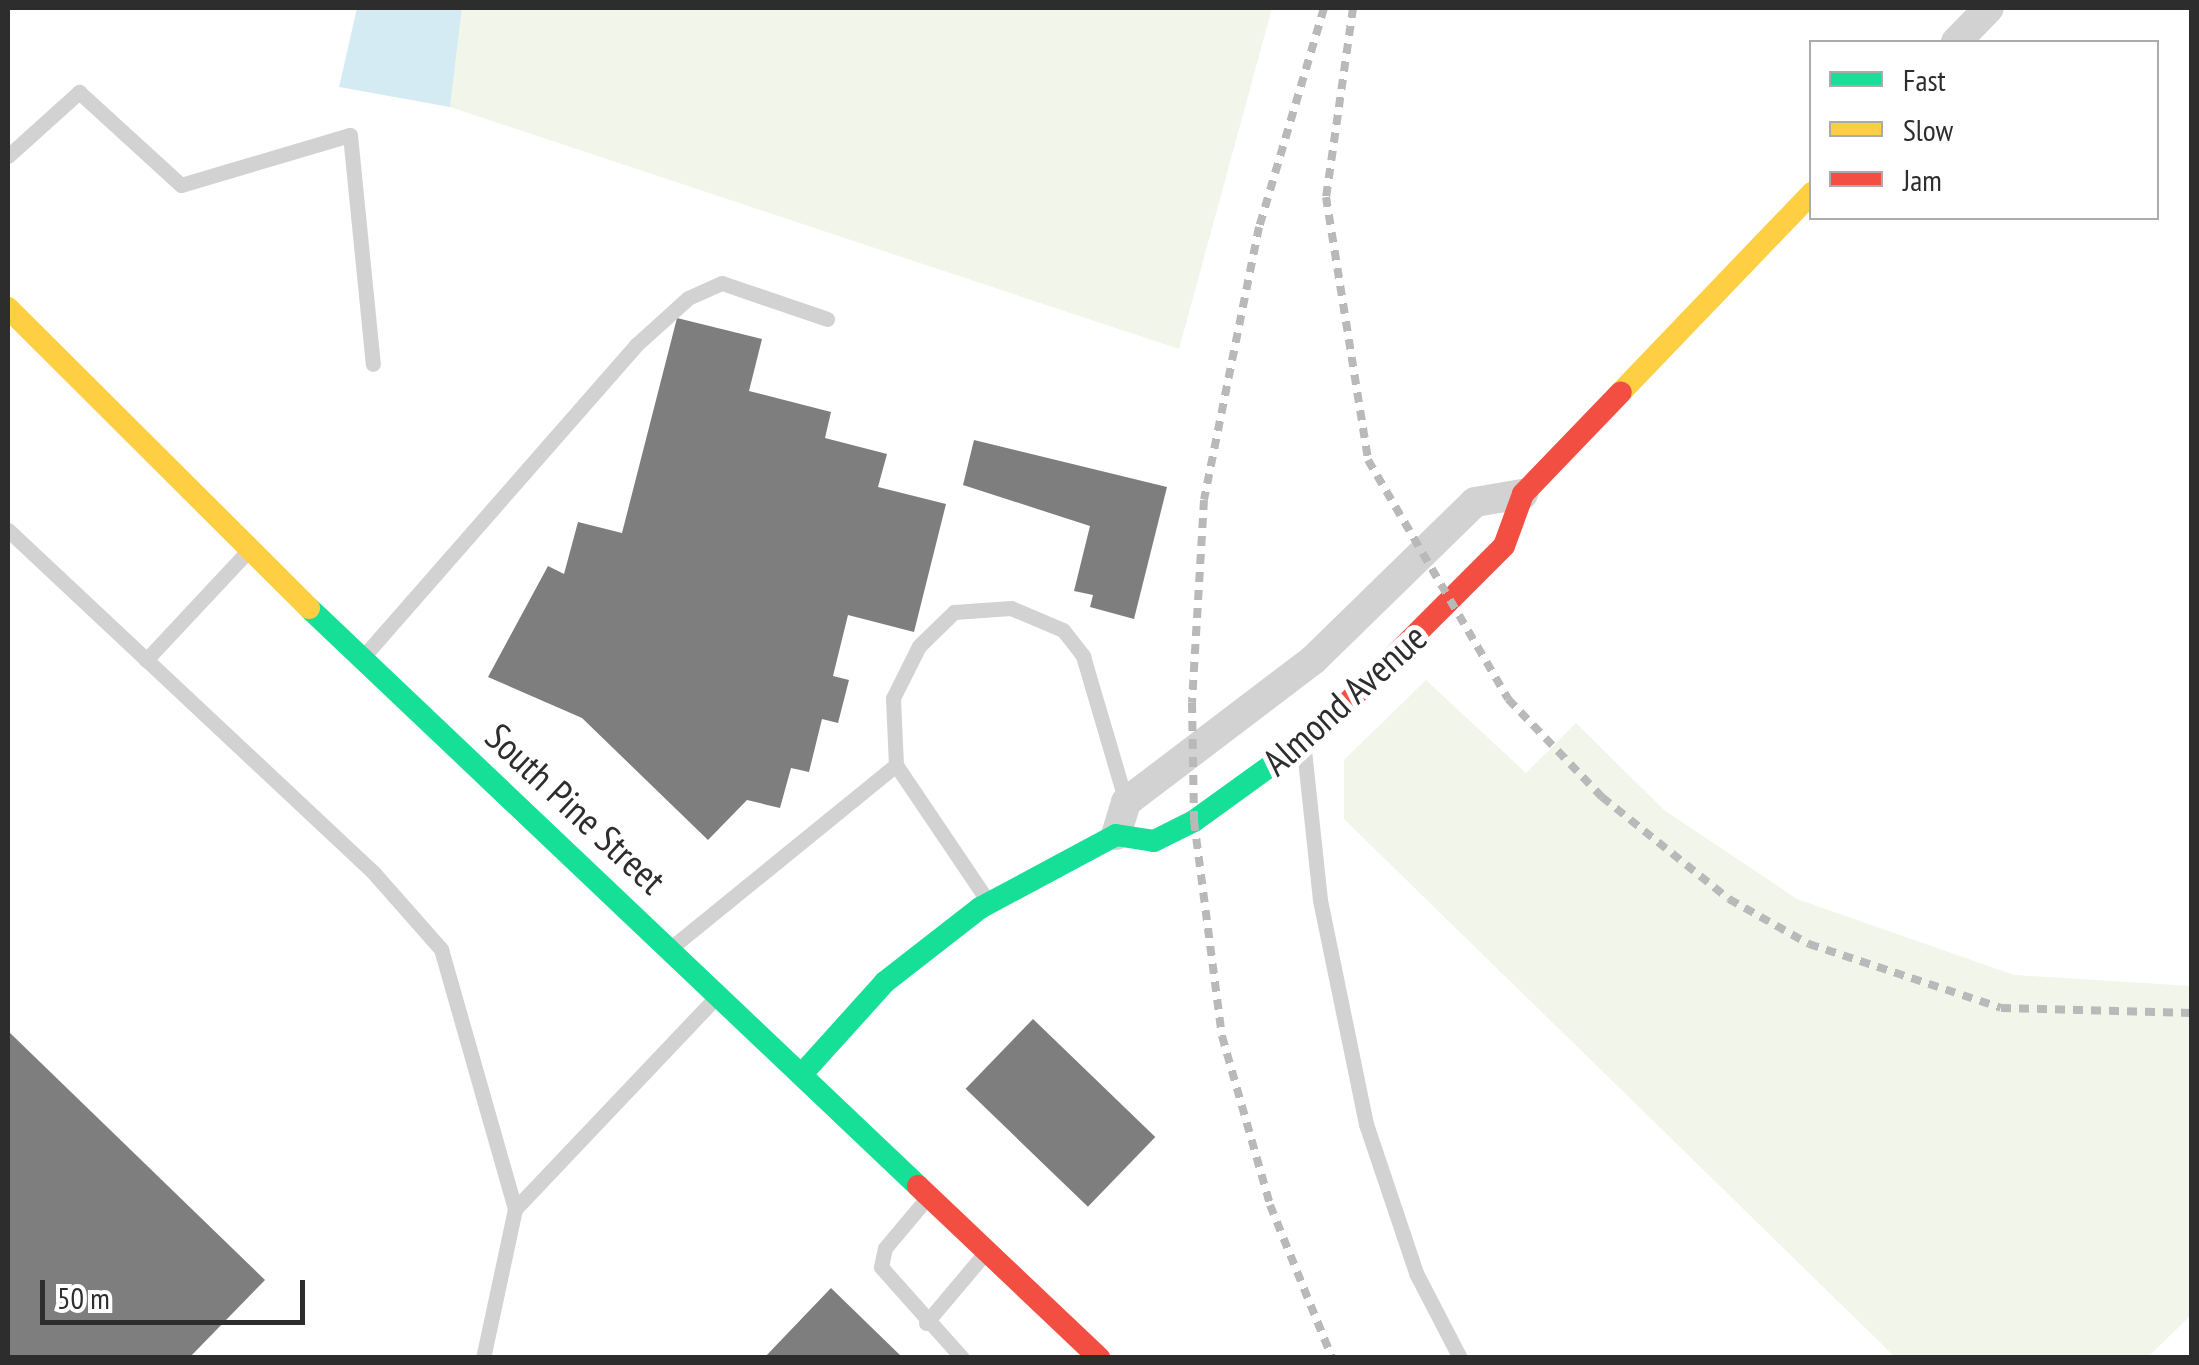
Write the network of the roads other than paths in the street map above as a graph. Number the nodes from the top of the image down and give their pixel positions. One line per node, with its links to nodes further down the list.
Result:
1 (1990, 8): 2 (street)
2 (1958, 40)
3 (8, 156): 7 (lane)
4 (1809, 196): 8 (main road, Almond Avenue)
5 (8, 308): 10 (main road, South Pine Street)
6 (827, 320): 11 (lane)
7 (373, 364)
8 (1523, 494): 13 (main road, Almond Avenue); 15 (street, Almond Avenue)
9 (8, 530): 12 (lane)
10 (249, 550): 11 (main road, South Pine Street); 12 (lane)
11 (362, 657): 18 (main road, South Pine Street)
12 (146, 660): 22 (lane)
13 (1304, 746): 16 (main road, Almond Avenue); 28 (lane)
14 (896, 765): 15 (lane); 17 (lane); 18 (lane)
15 (1126, 802): 16 (street)
16 (1116, 834): 17 (main road, Almond Avenue)
17 (990, 903): 20 (main road, Almond Avenue)
18 (672, 947): 19 (main road, South Pine Street)
19 (720, 993): 20 (main road, South Pine Street); 22 (lane)
20 (802, 1074): 21 (main road, South Pine Street)
21 (931, 1194): 23 (main road, South Pine Street); 24 (lane)
22 (514, 1209): 25 (lane)
23 (988, 1250): 24 (lane); 27 (main road, South Pine Street)
24 (926, 1323): 26 (lane)
25 (482, 1358)
26 (962, 1358)
27 (1099, 1358)
28 (1460, 1358)

